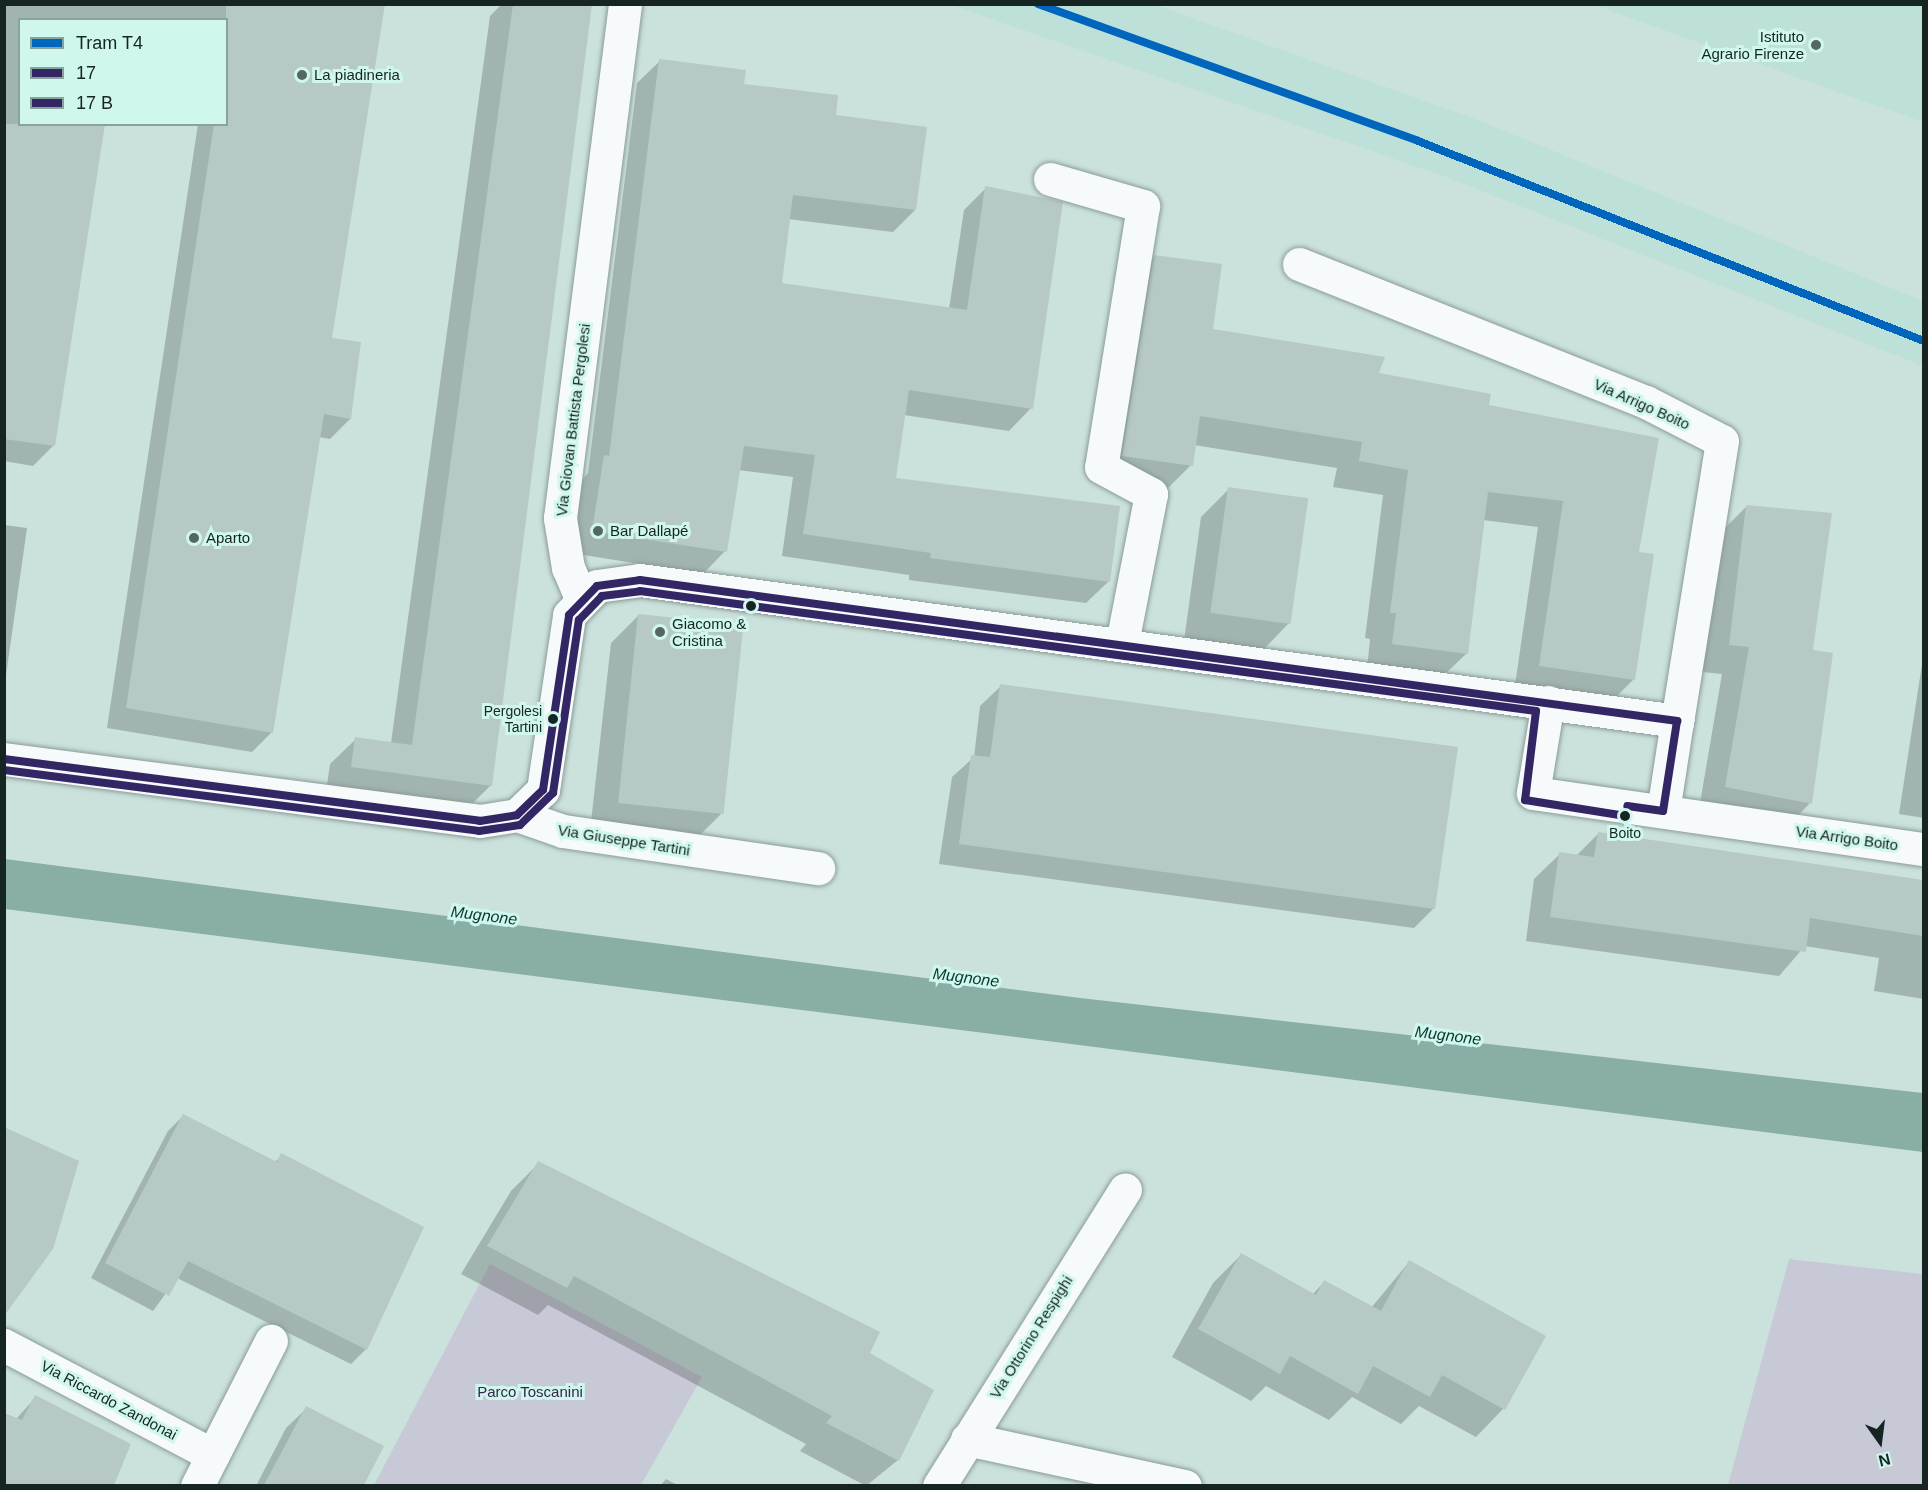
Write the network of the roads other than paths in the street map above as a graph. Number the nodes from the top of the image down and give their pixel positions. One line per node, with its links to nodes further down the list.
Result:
1 (625, 4): 4 (street, Via Giovan Battista Pergolesi)
2 (1050, 179): 5 (street)
3 (1299, 264): 7 (street, Via Arrigo Boito)
4 (581, 598): 5 (street); 10 (street)
5 (1122, 644): 6 (street)
6 (1548, 702): 7 (street); 9 (street, Via Arrigo Boito)
7 (1677, 721): 9 (street, Via Arrigo Boito)
8 (4, 759): 10 (street, Via Giuseppe Tartini)
9 (1663, 812): 11 (street, Via Arrigo Boito)
10 (517, 815): 12 (street, Via Giuseppe Tartini)
11 (1923, 849)
12 (818, 868)
13 (1125, 1189): 16 (street, Via Ottorino Respighi)
14 (271, 1341): 17 (street)
15 (4, 1345): 17 (street, Via Riccardo Zandonai)
16 (967, 1439): 19 (street, Via Ottorino Respighi); 20 (street)
17 (213, 1455): 18 (street)
18 (197, 1485)
19 (939, 1485)
20 (1185, 1485)

